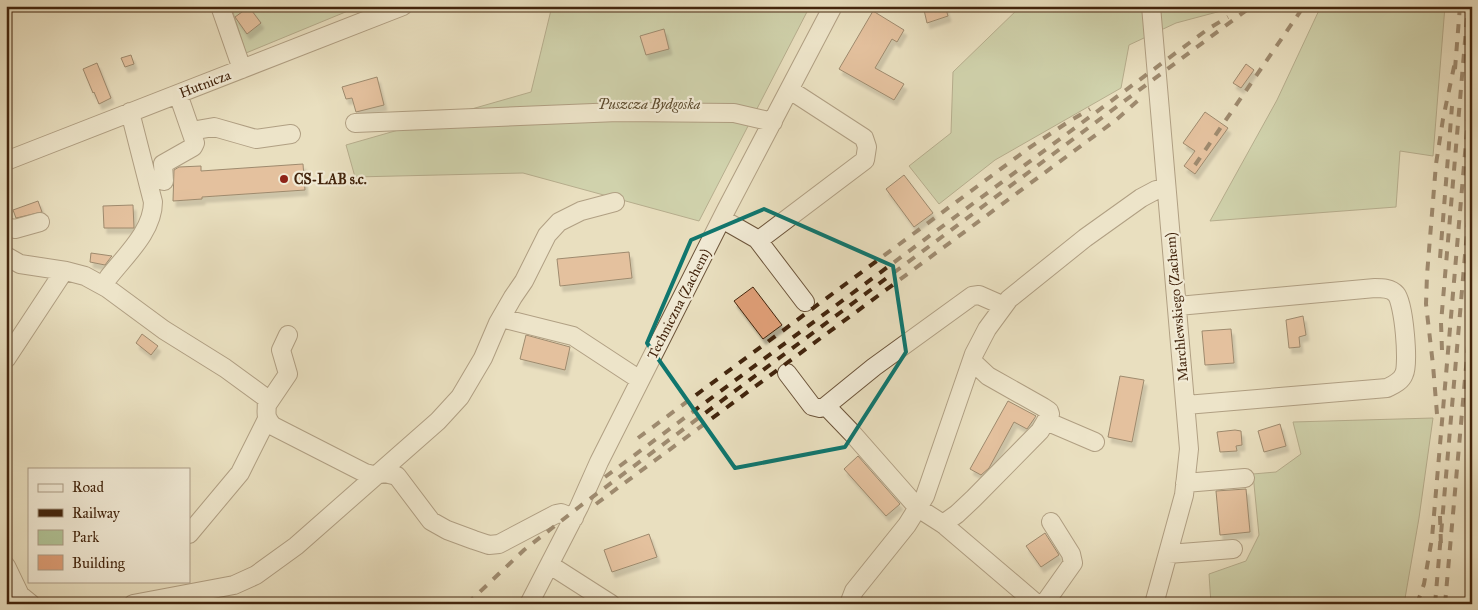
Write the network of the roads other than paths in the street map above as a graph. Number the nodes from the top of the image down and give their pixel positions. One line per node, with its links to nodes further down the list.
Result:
1 (220, 6): 5 (street)
2 (403, 6): 5 (street, Hutnicza)
3 (833, 6): 6 (street, Techniczna (Zachem))
4 (1151, 6): 15 (street, Marchlewskiego (Zachem))
5 (242, 69): 7 (street, Hutnicza)
6 (790, 90): 9 (street, Techniczna (Zachem)); 20 (street)
7 (178, 94): 8 (street, Hutnicza); 11 (street)
8 (130, 112): 13 (street, Hutnicza); 23 (street)
9 (773, 122): 10 (street); 17 (street, Techniczna (Zachem))
10 (355, 123)
11 (191, 131): 12 (street); 14 (street)
12 (291, 134)
13 (6, 161)
14 (164, 180)
15 (1166, 188): 25 (street); 26 (street, Marchlewskiego (Zachem))
16 (615, 202): 27 (street)
17 (722, 219): 20 (street); 32 (street, Techniczna (Zachem))
18 (40, 222): 19 (street)
19 (6, 227)
20 (757, 239): 24 (street)
21 (6, 256): 22 (street)
22 (64, 271): 29 (street); 35 (street)
23 (108, 278)
24 (805, 302)
25 (1004, 306): 30 (street); 34 (street)
26 (1178, 306): 33 (street, Marchlewskiego (Zachem)); 33 (street)
27 (501, 318): 32 (street); 38 (street)
28 (288, 335): 35 (street)
29 (6, 359)
30 (972, 362): 36 (street); 41 (street)
31 (787, 373): 34 (street)
32 (640, 380): 42 (street, Techniczna (Zachem))
33 (1186, 405): 40 (street, Marchlewskiego (Zachem))
34 (826, 406): 41 (street)
35 (267, 412): 38 (street); 45 (street)
36 (1046, 421): 37 (street); 44 (street)
37 (1095, 442)
38 (377, 474): 42 (street); 50 (street)
39 (1245, 478): 40 (street)
40 (1185, 483): 47 (street, Marchlewskiego (Zachem))
41 (918, 508): 44 (street); 55 (street)
42 (574, 518): 48 (street, Techniczna (Zachem))
43 (1051, 522): 57 (street)
44 (942, 524): 56 (street)
45 (190, 533)
46 (1233, 549): 47 (street)
47 (1168, 554): 58 (street, Marchlewskiego (Zachem))
48 (550, 565): 53 (street, Techniczna (Zachem)); 54 (street)
49 (6, 566): 51 (street)
50 (189, 587): 52 (street)
51 (31, 604)
52 (133, 604)
53 (529, 604)
54 (611, 604)
55 (848, 604)
56 (1037, 604)
57 (1044, 604)
58 (1154, 604)

